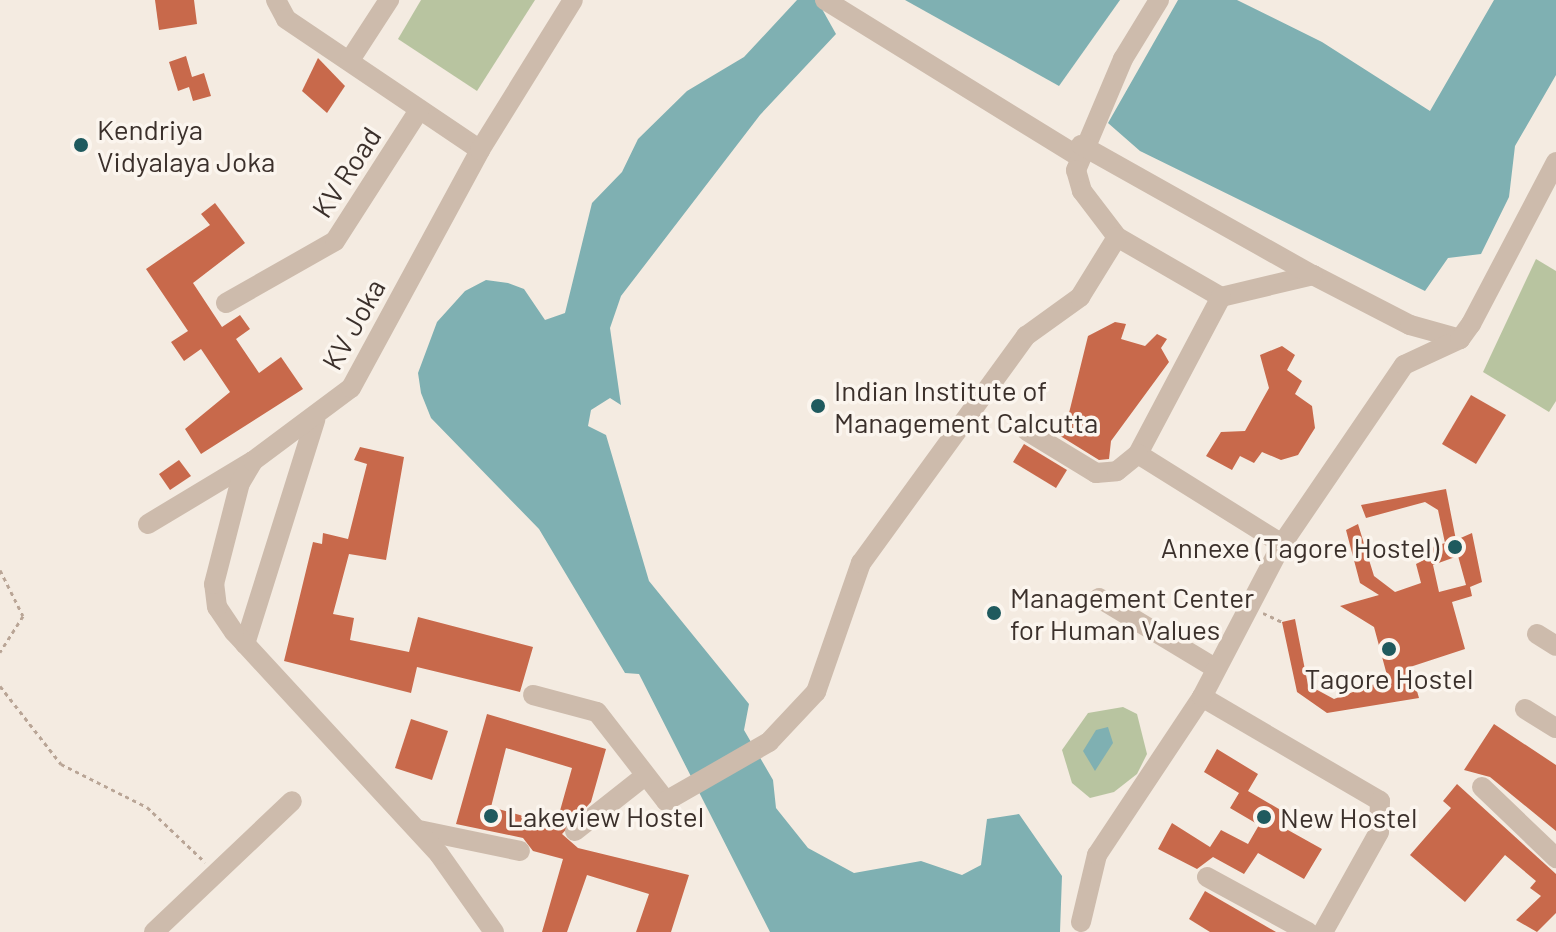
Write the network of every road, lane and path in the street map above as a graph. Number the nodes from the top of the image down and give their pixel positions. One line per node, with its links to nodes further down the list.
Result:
1 (276, 0): 6 (street)
2 (389, 0): 6 (street)
3 (573, 0): 8 (street, KV Joka)
4 (825, 0): 9 (street)
5 (1159, 0): 9 (street)
6 (350, 60): 7 (street)
7 (419, 110): 8 (street); 14 (street, KV Road)
8 (480, 150): 16 (street, KV Joka)
9 (1080, 151): 11 (street); 12 (street)
10 (1556, 162): 15 (street)
11 (1117, 237): 13 (street); 34 (street)
12 (1313, 275): 13 (street); 15 (street)
13 (1221, 297): 18 (street)
14 (226, 303)
15 (1460, 339): 21 (street)
16 (315, 420): 19 (street, KV Joka); 25 (street)
17 (1027, 431): 18 (street)
18 (1138, 454): 21 (street)
19 (253, 461): 20 (street, KV Joka); 25 (street)
20 (148, 524)
21 (1282, 544): 28 (street)
22 (0, 570): 27 (path)
23 (1099, 598): 28 (street)
24 (1537, 634): 26 (street)
25 (245, 644): 37 (street)
26 (1556, 646)
27 (0, 652)
28 (1215, 668): 31 (street)
29 (0, 686): 41 (path)
30 (533, 695): 34 (street)
31 (1202, 697): 43 (street); 47 (street)
32 (1525, 709): 33 (street)
33 (1556, 728)
34 (645, 776): 38 (street)
35 (1482, 787): 40 (street)
36 (292, 801): 41 (street)
37 (414, 828): 39 (street); 45 (street)
38 (575, 831)
39 (520, 851)
40 (1556, 858)
41 (217, 873): 44 (street)
42 (1207, 877): 46 (street)
43 (1081, 922)
44 (154, 932)
45 (494, 932)
46 (1308, 932)
47 (1323, 932)

